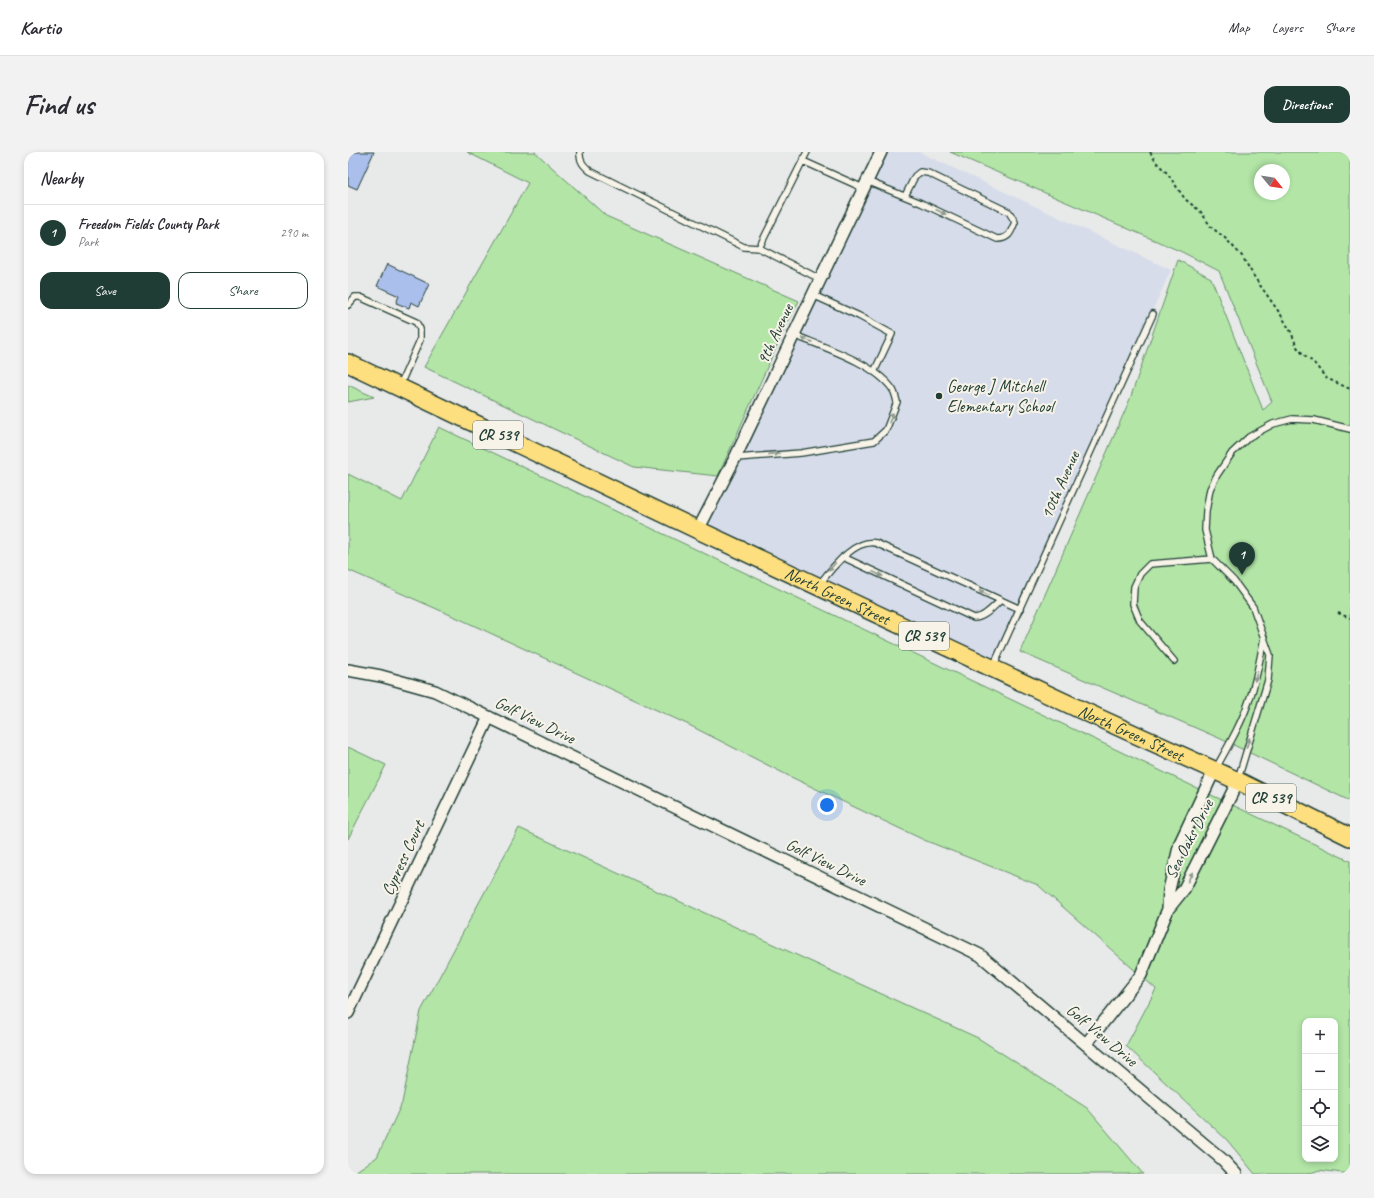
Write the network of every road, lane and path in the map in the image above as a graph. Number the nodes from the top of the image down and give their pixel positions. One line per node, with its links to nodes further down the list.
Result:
1 (580, 152): 8 (lane)
2 (807, 152): 5 (lane)
3 (881, 152): 6 (street, 9th Avenue)
4 (1150, 152): 17 (path)
5 (803, 160): 6 (lane); 8 (lane)
6 (865, 185): 7 (lane); 9 (street, 9th Avenue)
7 (905, 196): 7 (lane, one-way to 7)
8 (759, 248): 9 (lane)
9 (820, 279): 10 (street, 9th Avenue)
10 (813, 295): 13 (street, 9th Avenue); 15 (lane)
11 (348, 305): 16 (lane)
12 (1153, 314): 25 (lane, 10th Avenue)
13 (794, 335): 15 (lane, one-way to 13); 19 (street, 9th Avenue)
14 (348, 363): 16 (main road, North Green Street / CR 539)
15 (874, 372): 19 (lane, one-way to 15)
16 (399, 388): 20 (main road, North Green Street / CR 539)
17 (1350, 389)
18 (1350, 429): 22 (lane)
19 (735, 458): 20 (street, 9th Avenue)
20 (698, 530): 23 (main road, North Green Street / CR 539)
21 (843, 557): 23 (lane, one-way to 23); 24 (lane, one-way to 21); 24 (lane, one-way to 24)
22 (1212, 559): 28 (lane); 29 (lane)
23 (818, 586): 30 (main road, North Green Street / CR 539)
24 (1001, 600): 25 (lane)
25 (1020, 609): 30 (lane, 10th Avenue)
26 (1338, 613): 27 (path)
27 (1350, 618)
28 (1264, 638): 33 (lane, one-way to 33); 34 (lane, one-way to 28)
29 (1174, 661)
30 (993, 668): 33 (main road, North Green Street / CR 539)
31 (348, 670): 32 (street, Golf View Drive)
32 (489, 717): 37 (street, Cypress Court); 38 (street, Golf View Drive)
33 (1214, 771): 34 (main road, North Green Street / CR 539); 36 (street, Sea Oaks Drive)
34 (1238, 781): 35 (main road, North Green Street / CR 539); 36 (street, Sea Oaks Drive, one-way to 34)
35 (1350, 837)
36 (1168, 909): 38 (street, Sea Oaks Drive)
37 (348, 1014)
38 (1086, 1044): 39 (street, Golf View Drive)
39 (1236, 1174)

